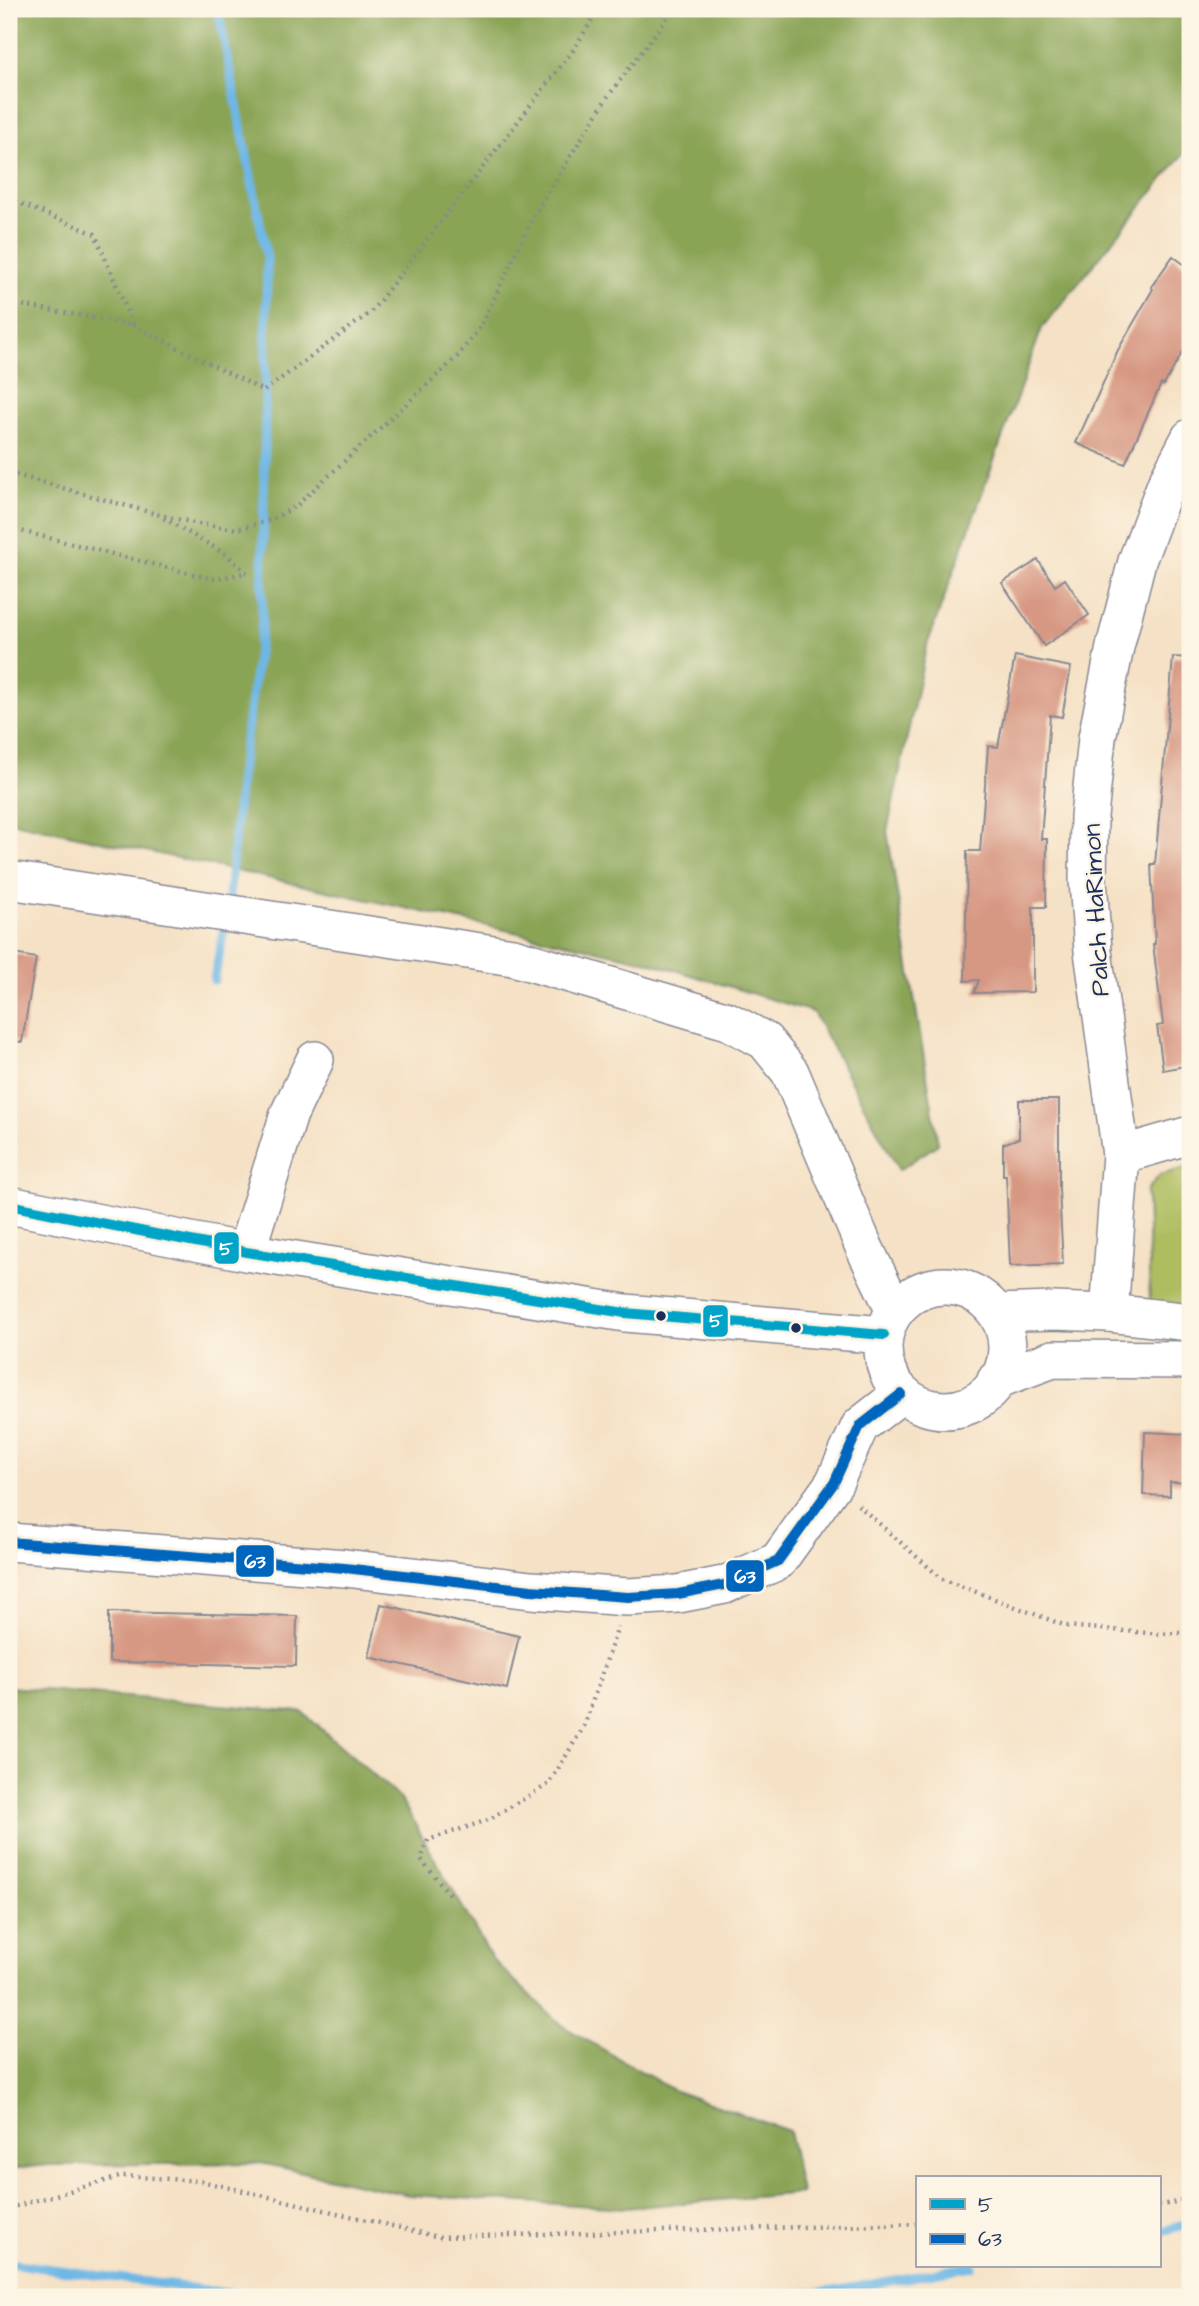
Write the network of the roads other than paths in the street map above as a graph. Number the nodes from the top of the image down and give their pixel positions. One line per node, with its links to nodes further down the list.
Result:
1 (1190, 438): 5 (street, Palch HaRimon)
2 (9, 880): 11 (street)
3 (315, 1060): 7 (street)
4 (1190, 1135): 5 (street)
5 (1121, 1155): 9 (street, Palch HaRimon)
6 (9, 1205): 7 (street)
7 (246, 1252): 11 (street)
8 (997, 1313): 9 (street); 11 (street); 13 (street)
9 (1109, 1313): 10 (street)
10 (1190, 1322)
11 (889, 1323): 14 (street)
12 (1190, 1360): 13 (street)
13 (996, 1380): 14 (street)
14 (901, 1394): 15 (street)
15 (9, 1542)

